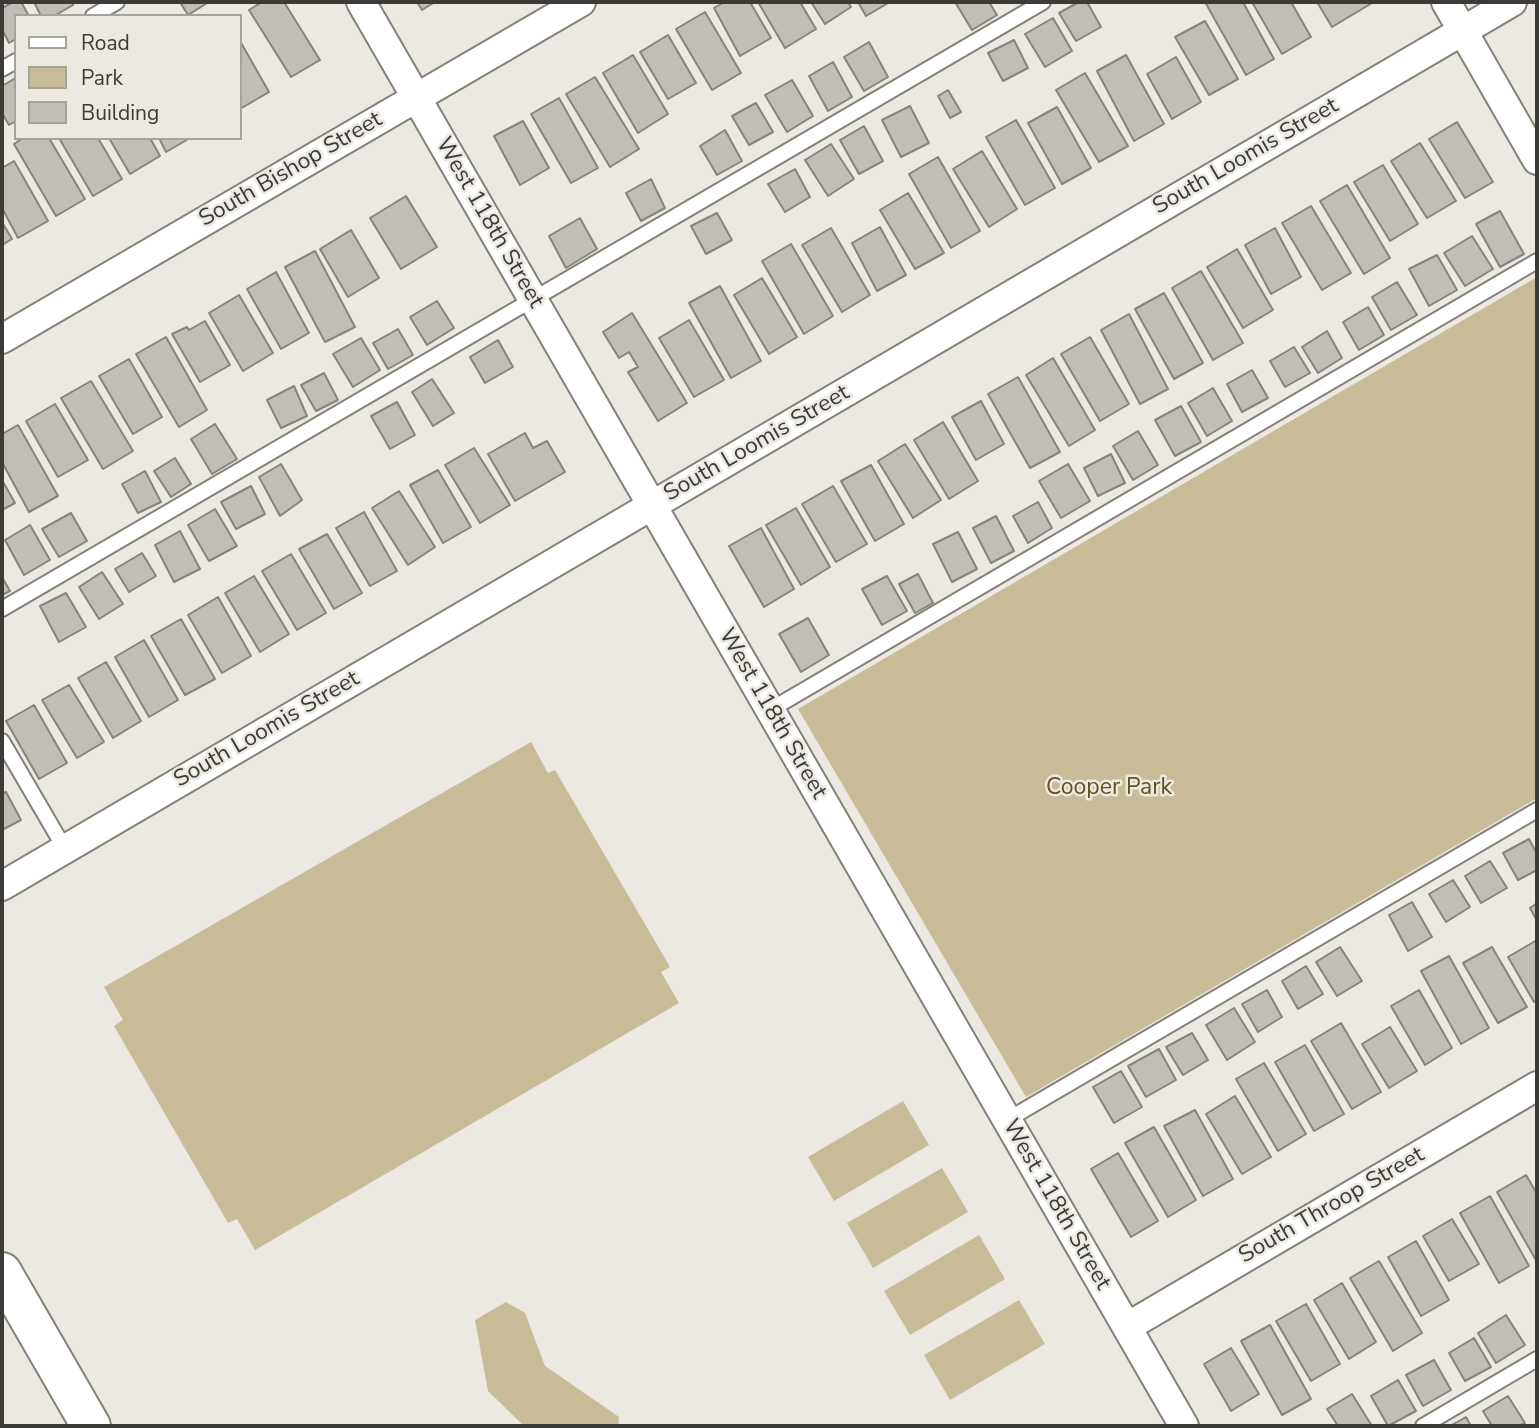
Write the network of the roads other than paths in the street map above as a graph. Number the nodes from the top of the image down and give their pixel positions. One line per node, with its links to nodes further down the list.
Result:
1 (117, 2): 7 (lane)
2 (361, 2): 9 (street, West 118th Street)
3 (581, 2): 9 (street, South Bishop Street)
4 (1044, 2): 12 (lane)
5 (1446, 2): 8 (street)
6 (1512, 2): 8 (street, South Loomis Street)
7 (96, 14)
8 (1462, 30): 10 (street); 14 (street, South Loomis Street)
9 (416, 98): 12 (street, West 118th Street); 13 (street, South Bishop Street)
10 (1537, 160)
11 (1537, 261): 16 (lane)
12 (533, 299): 14 (street, West 118th Street); 15 (lane)
13 (2, 339)
14 (652, 505): 16 (street, West 118th Street); 19 (street, South Loomis Street)
15 (2, 609)
16 (770, 710): 22 (street, West 118th Street)
17 (2, 741): 19 (lane)
18 (1537, 810): 22 (lane)
19 (65, 849): 20 (street, South Loomis Street)
20 (2, 886)
21 (1537, 1086): 24 (street, South Throop Street)
22 (1007, 1119): 24 (street, West 118th Street)
23 (2, 1272): 26 (street)
24 (1127, 1327): 27 (street, West 118th Street)
25 (1537, 1359): 28 (lane)
26 (92, 1426)
27 (1184, 1426)
28 (1423, 1426)

